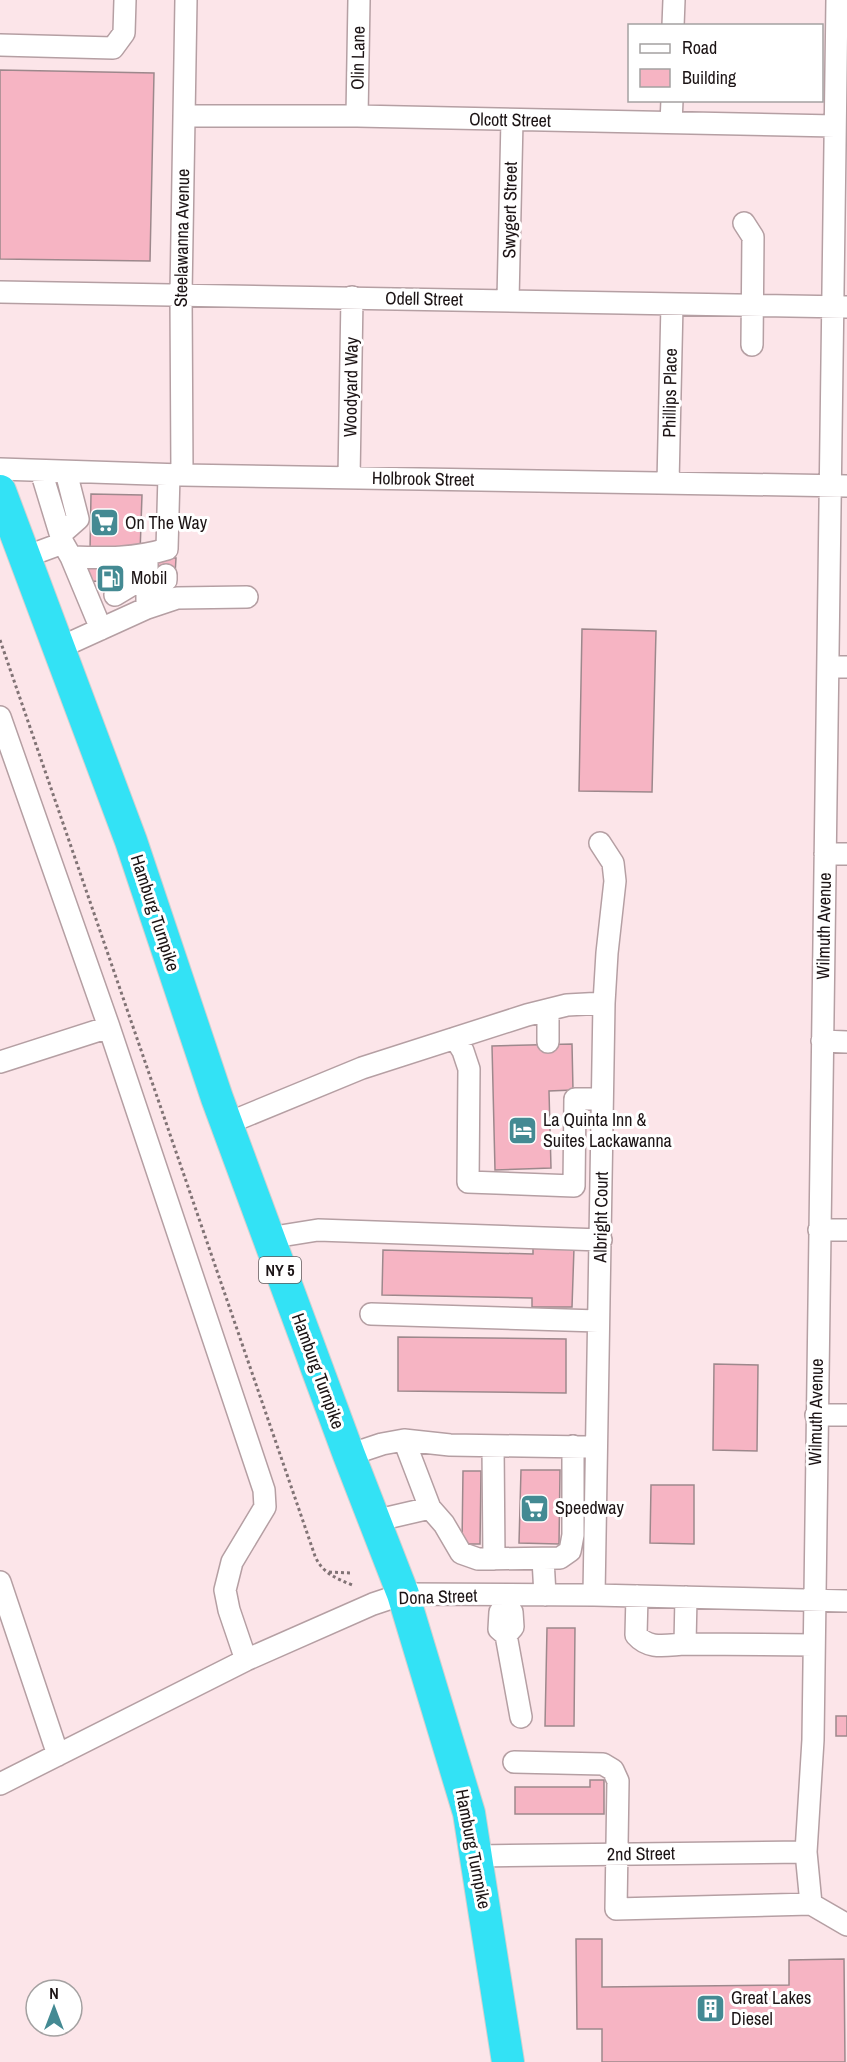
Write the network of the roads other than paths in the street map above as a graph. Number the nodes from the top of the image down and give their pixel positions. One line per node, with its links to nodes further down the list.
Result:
1 (125, 0): 7 (street)
2 (186, 0): 9 (street, Steelawanna Avenue)
3 (359, 0): 10 (street, Olin Lane)
4 (674, 0): 6 (street)
5 (837, 0): 13 (street, Wilmuth Avenue)
6 (673, 24)
7 (0, 45)
8 (672, 102): 12 (street)
9 (184, 116): 10 (street, Olcott Street); 16 (street, Steelawanna Avenue)
10 (357, 116): 11 (street, Olcott Street)
11 (512, 120): 12 (street, Olcott Street); 18 (street, Swygert Street)
12 (671, 123): 13 (street, Olcott Street)
13 (835, 126): 21 (street, Wilmuth Avenue)
14 (744, 223): 20 (street)
15 (0, 292): 16 (street, Odell Street)
16 (181, 294): 17 (street, Odell Street); 26 (street, Steelawanna Avenue)
17 (352, 297): 18 (street, Odell Street); 27 (street, Woodyard Way)
18 (508, 300): 19 (street, Odell Street)
19 (672, 304): 20 (street, Odell Street); 28 (street, Phillips Place)
20 (753, 305): 21 (street, Odell Street); 22 (street)
21 (840, 306): 29 (street, Wilmuth Avenue)
22 (752, 345)
23 (0, 469): 24 (street, Holbrook Street)
24 (41, 471): 25 (street, Holbrook Street); 31 (street)
25 (66, 472): 26 (street, Holbrook Street); 31 (street)
26 (175, 475): 27 (street, Holbrook Street); 33 (street, Steelawanna Avenue)
27 (350, 478): 28 (street, Holbrook Street)
28 (668, 483): 29 (street, Holbrook Street)
29 (839, 486): 40 (street, Wilmuth Avenue)
30 (0, 491): 32 (highway, Hamburg Turnpike / NY 5)
31 (65, 545): 32 (street); 34 (street); 38 (street)
32 (25, 557): 39 (highway, Hamburg Turnpike / NY 5)
33 (155, 559): 34 (street); 34 (street); 36 (street)
34 (109, 575): 37 (street)
35 (247, 597): 36 (street)
36 (147, 608): 37 (street)
37 (122, 619): 38 (street)
38 (101, 629): 39 (street)
39 (59, 648): 54 (highway, Hamburg Turnpike / NY 5)
40 (837, 667): 43 (street, Wilmuth Avenue)
41 (0, 717): 47 (street)
42 (600, 843): 45 (street, Albright Court)
43 (825, 854): 44 (street); 49 (street, Wilmuth Avenue)
44 (847, 854)
45 (604, 1003): 46 (street); 53 (street, Albright Court)
46 (548, 1010): 48 (street); 50 (street)
47 (109, 1027): 52 (street); 83 (street)
48 (455, 1038): 53 (street); 54 (street)
49 (822, 1041): 51 (street); 55 (street, Wilmuth Avenue)
50 (548, 1042)
51 (847, 1042)
52 (0, 1062)
53 (602, 1099): 58 (street, Albright Court)
54 (226, 1124): 57 (highway, Hamburg Turnpike / NY 5)
55 (819, 1230): 56 (street); 61 (street, Wilmuth Avenue)
56 (847, 1230)
57 (268, 1238): 58 (street); 67 (highway, Hamburg Turnpike / NY 5)
58 (601, 1240): 60 (street, Albright Court)
59 (371, 1314): 60 (street)
60 (598, 1321): 66 (street, Albright Court)
61 (816, 1414): 62 (street); 79 (street, Wilmuth Avenue)
62 (847, 1415)
63 (404, 1440): 64 (street); 67 (street); 68 (street)
64 (493, 1446): 65 (street); 70 (street)
65 (573, 1446): 66 (street); 71 (street)
66 (597, 1447): 75 (street, Albright Court)
67 (349, 1455): 69 (highway, Hamburg Turnpike / NY 5)
68 (430, 1508): 69 (street); 70 (street)
69 (374, 1521): 73 (highway, Hamburg Turnpike / NY 5)
70 (494, 1558): 71 (street)
71 (543, 1559): 74 (street)
72 (0, 1582): 85 (street)
73 (403, 1594): 78 (street, Dona Street); 83 (street, Dona Street); 90 (highway, Hamburg Turnpike / NY 5)
74 (545, 1595): 75 (street, Dona Street); 78 (street, Dona Street)
75 (594, 1595): 76 (street, Dona Street)
76 (637, 1596): 77 (street, Dona Street); 81 (street)
77 (686, 1597): 79 (street, Dona Street); 81 (street)
78 (506, 1600): 84 (street)
79 (814, 1600): 80 (street, Dona Street); 82 (street, Wilmuth Avenue)
80 (847, 1601)
81 (685, 1644): 82 (street)
82 (814, 1645): 88 (street, Wilmuth Avenue)
83 (246, 1659): 85 (street, Dona Street)
84 (521, 1717)
85 (58, 1755): 87 (street, Dona Street)
86 (514, 1762): 89 (street)
87 (1, 1780)
88 (806, 1852): 89 (street, 2nd Street); 91 (street, Wilmuth Avenue)
89 (616, 1854): 90 (street, 2nd Street); 91 (street)
90 (476, 1856): 93 (highway, Hamburg Turnpike / NY 5)
91 (811, 1904): 92 (street)
92 (847, 1926)
93 (508, 2062)

